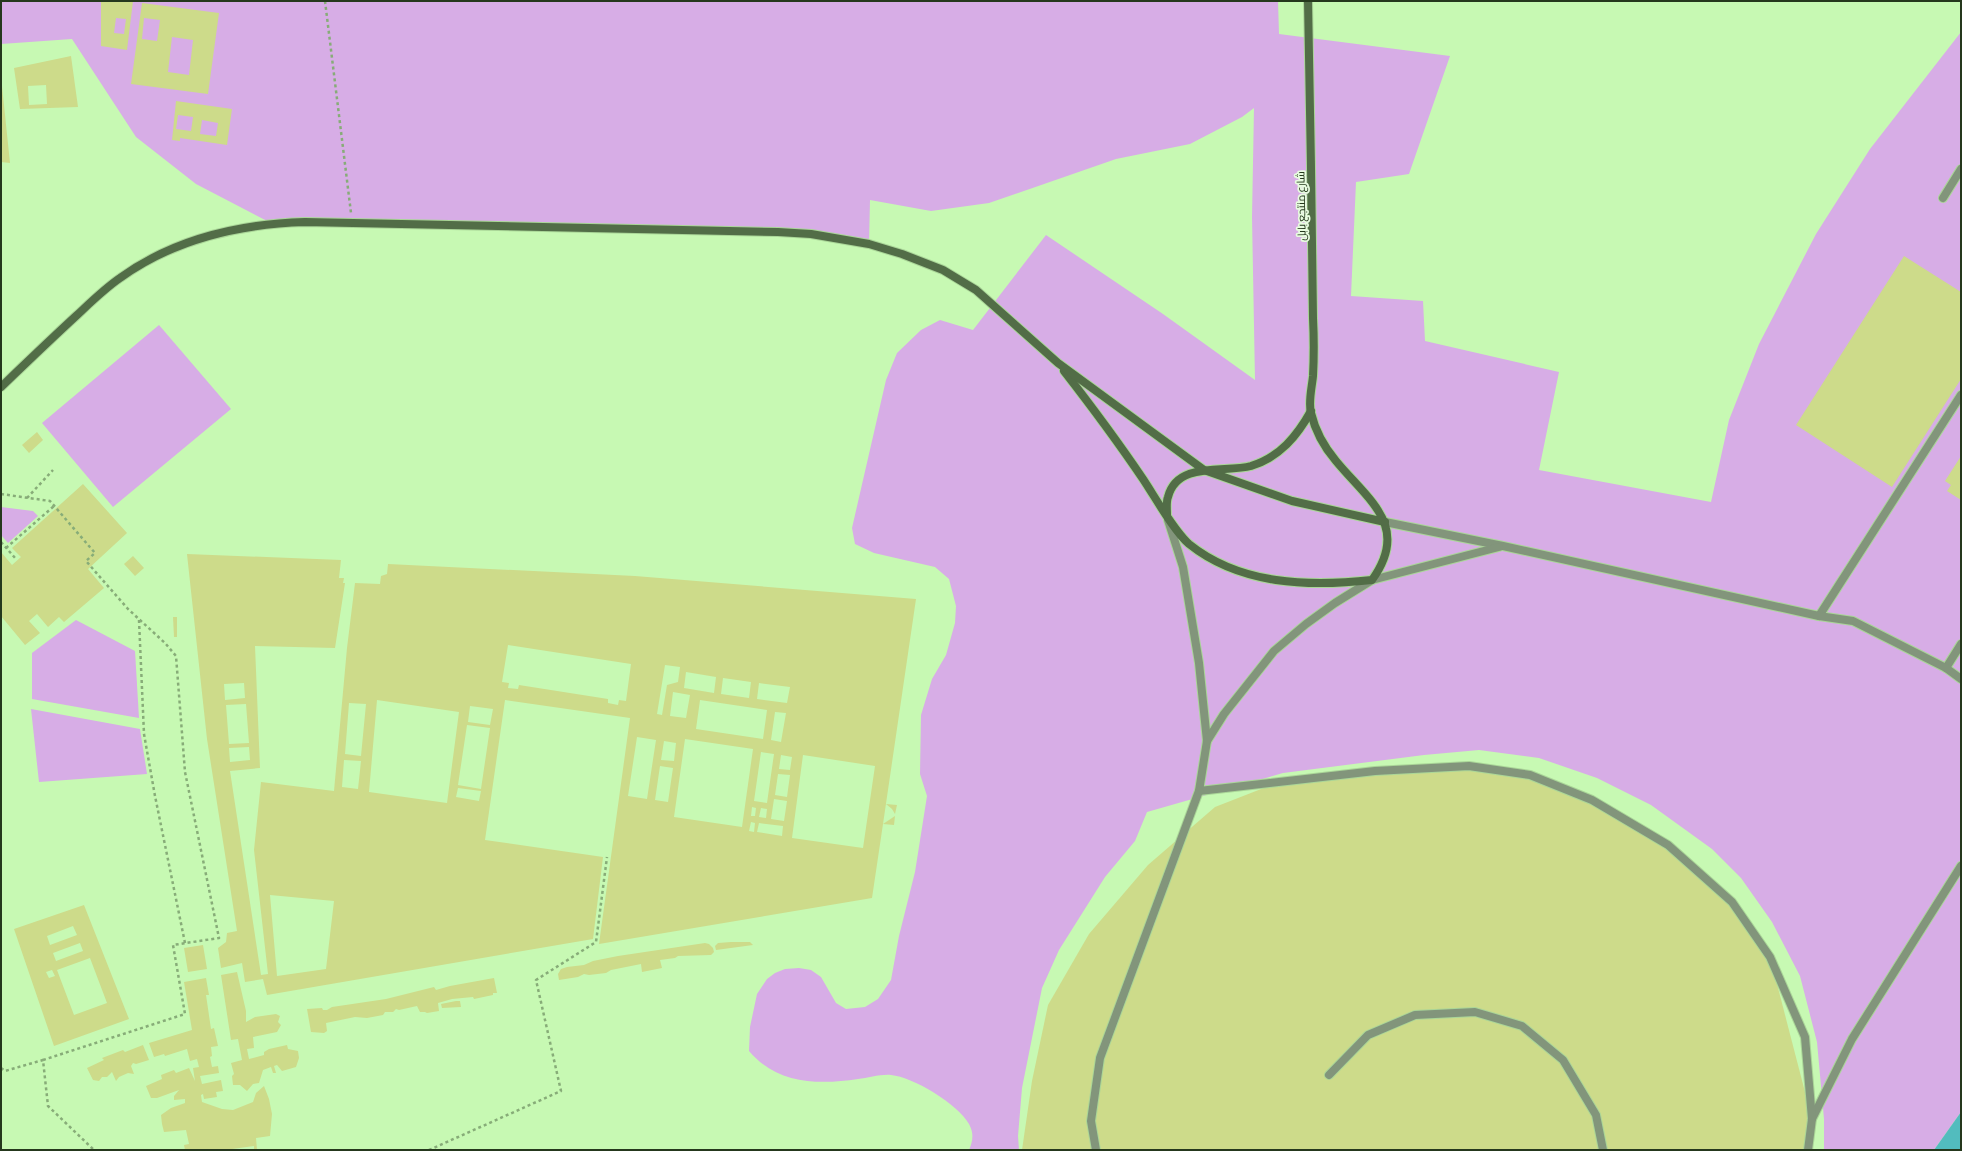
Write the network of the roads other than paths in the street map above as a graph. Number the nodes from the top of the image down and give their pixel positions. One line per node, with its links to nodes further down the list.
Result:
1 (1308, 1): 7 (street, شارع منتجع بابل)
2 (1961, 169): 3 (street)
3 (1943, 198)
4 (1058, 363): 5 (street); 8 (street); 9 (street)
5 (1, 386)
6 (1961, 395): 13 (street)
7 (1310, 411): 8 (street, شارع منتجع بابل); 10 (street, شارع منتجع بابل)
8 (1204, 470): 9 (street, شارع منتجع بابل); 10 (street)
9 (1167, 515): 12 (street); 17 (street)
10 (1385, 522): 11 (street); 12 (street)
11 (1503, 546): 12 (street); 13 (street)
12 (1372, 580): 17 (street)
13 (1820, 616): 15 (street)
14 (1961, 644): 15 (street)
15 (1946, 668): 16 (street)
16 (1961, 679)
17 (1207, 741): 18 (street)
18 (1199, 791): 21 (street); 22 (street)
19 (1961, 866): 21 (street)
20 (1329, 1075): 23 (street)
21 (1812, 1119): 24 (street)
22 (1096, 1150)
23 (1603, 1150)
24 (1808, 1150)

